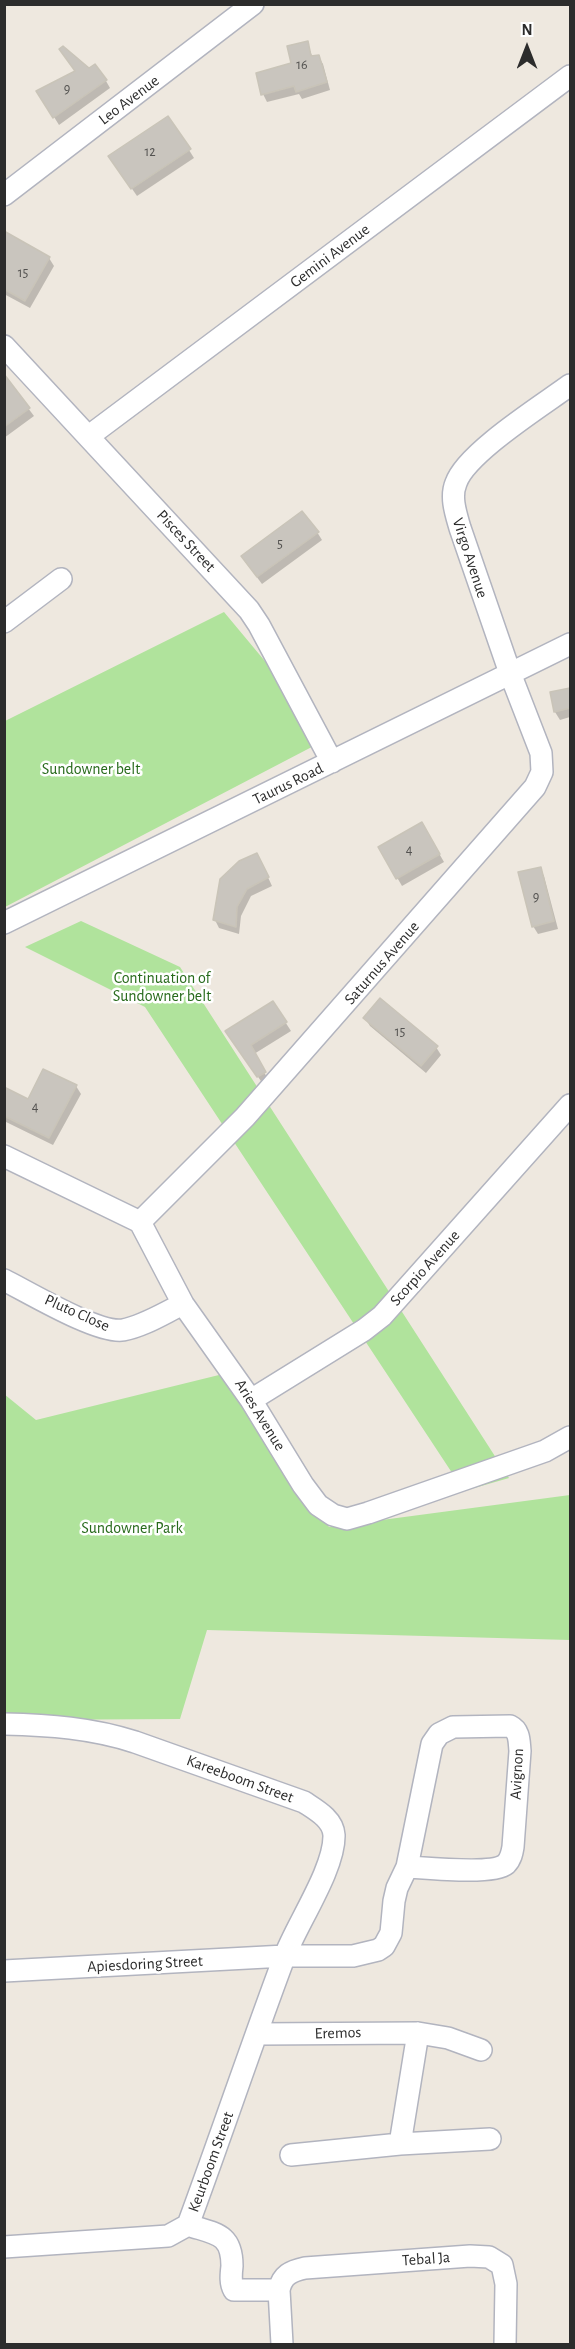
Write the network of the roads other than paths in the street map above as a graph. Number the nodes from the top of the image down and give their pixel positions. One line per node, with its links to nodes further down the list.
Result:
1 (250, 5): 3 (street, Leo Avenue)
2 (570, 76): 6 (street, Gemini Avenue)
3 (4, 195)
4 (4, 346): 6 (street, Pisces Street)
5 (570, 385): 10 (street, Virgo Avenue)
6 (89, 436): 11 (street, Pisces Street)
7 (61, 579): 8 (street)
8 (4, 622)
9 (570, 644): 10 (street, Taurus Road)
10 (510, 674): 11 (street, Taurus Road); 15 (street, Saturnus Avenue)
11 (332, 762): 12 (street, Taurus Road)
12 (4, 923)
13 (570, 1105): 18 (street, Scorpio Avenue)
14 (4, 1156): 15 (street)
15 (140, 1222): 17 (street, Aries Avenue)
16 (4, 1280): 17 (street, Pluto Close)
17 (183, 1304): 18 (street, Aries Avenue)
18 (251, 1400): 19 (street, Aries Avenue)
19 (570, 1437)
20 (4, 1724): 22 (street, Kareeboom Street)
21 (407, 1867): 21 (street, Avignon); 22 (street, Avignon)
22 (285, 1956): 23 (street, Apiesdoring Street); 25 (street, Keurboom Street)
23 (4, 1971)
24 (418, 2033): 25 (street, Eremos); 26 (street, Eremos); 28 (street)
25 (258, 2034): 30 (street, Keurboom Street)
26 (481, 2050)
27 (490, 2139): 28 (street)
28 (400, 2144): 29 (street)
29 (291, 2155)
30 (188, 2225): 31 (street, Keurboom Street); 32 (street)
31 (4, 2247)
32 (279, 2290): 33 (street); 34 (street, Tebal Ja)
33 (282, 2344)
34 (505, 2344)

